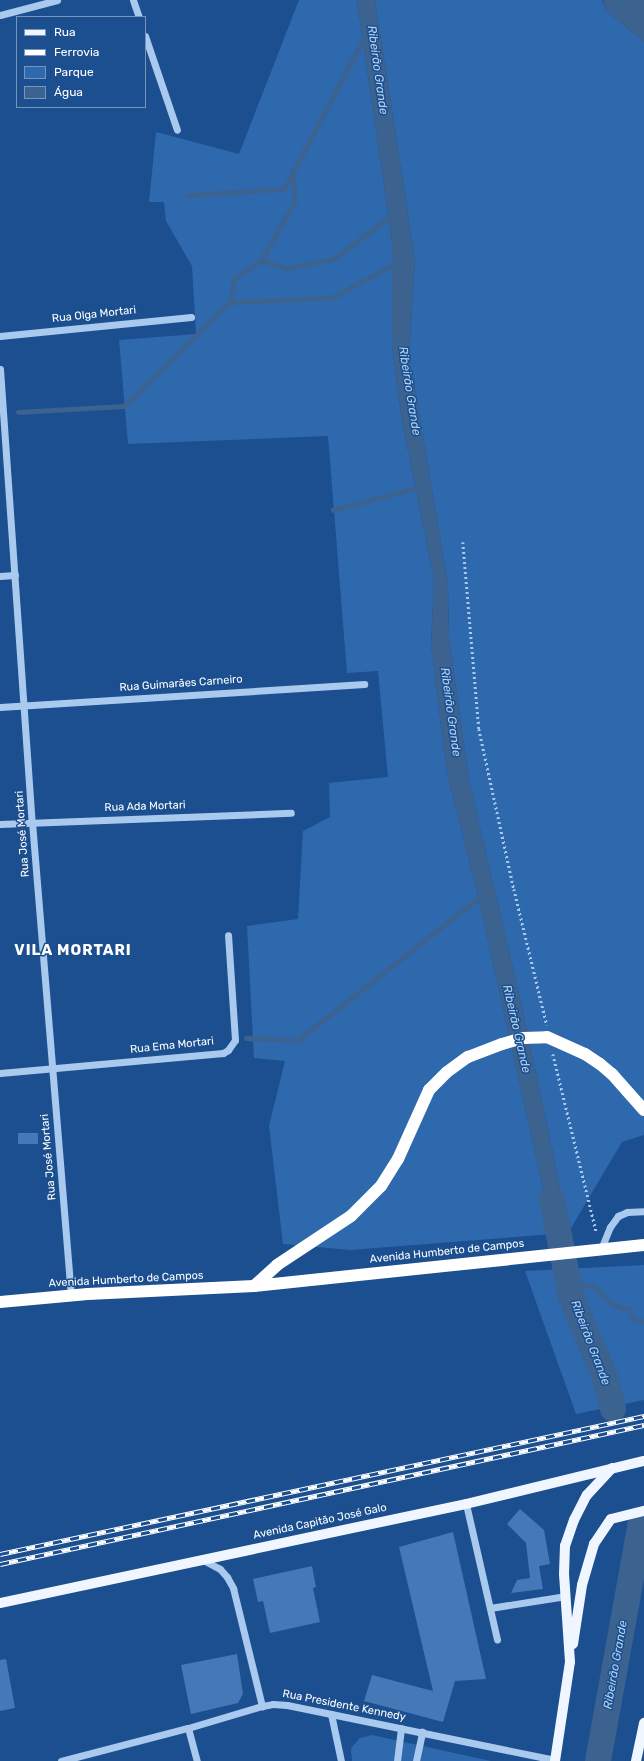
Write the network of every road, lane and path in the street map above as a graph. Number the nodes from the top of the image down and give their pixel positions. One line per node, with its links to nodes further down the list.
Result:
1 (57, 0): 3 (street)
2 (133, 0): 4 (street)
3 (0, 15)
4 (139, 16)
5 (146, 39): 6 (street)
6 (177, 130)
7 (191, 317): 8 (street, Rua Olga Mortari)
8 (0, 336)
9 (0, 369): 11 (street, Rua José Mortari)
10 (463, 542): 20 (path)
11 (15, 575): 12 (street); 14 (street, Rua José Mortari)
12 (0, 576)
13 (364, 684): 14 (street, Rua Guimarães Carneiro)
14 (25, 705): 15 (street, Rua Guimarães Carneiro); 17 (street, Rua José Mortari)
15 (0, 707)
16 (291, 813): 17 (street, Rua Ada Mortari)
17 (32, 822): 18 (street, Rua Ada Mortari); 22 (street, Rua José Mortari)
18 (0, 824)
19 (228, 935): 22 (street, Rua Ema Mortari)
20 (547, 1032): 24 (highway); 28 (highway)
21 (553, 1050): 27 (path)
22 (53, 1069): 23 (street, Rua Ema Mortari); 29 (street, Rua José Mortari)
23 (0, 1073)
24 (644, 1110)
25 (644, 1211): 27 (street)
26 (644, 1245): 27 (highway, Avenida Humberto de Campos)
27 (601, 1250): 28 (highway, Avenida Humberto de Campos)
28 (254, 1286): 29 (highway, Avenida Humberto de Campos)
29 (71, 1296): 30 (highway, Avenida Humberto de Campos)
30 (0, 1302)
31 (644, 1460): 32 (main road, Avenida Capitão José Galo)
32 (612, 1468): 33 (main road, Avenida Capitão José Galo); 36 (main road)
33 (466, 1504): 35 (main road, Avenida Capitão José Galo); 38 (street)
34 (644, 1511): 40 (main road)
35 (201, 1559): 37 (main road, Avenida Capitão José Galo); 41 (street)
36 (566, 1596): 38 (street); 40 (main road)
37 (0, 1604)
38 (490, 1608): 39 (street)
39 (497, 1639)
40 (570, 1662): 52 (main road)
41 (262, 1706): 42 (street, Rua Presidente Kennedy); 44 (street, Rua Presidente Kennedy)
42 (331, 1714): 45 (street, Rua Presidente Kennedy); 49 (street)
43 (644, 1723): 53 (main road)
44 (188, 1728): 47 (street, Rua Presidente Kennedy); 48 (street)
45 (402, 1728): 46 (street, Rua Presidente Kennedy); 50 (street)
46 (422, 1732): 51 (street); 52 (street, Rua Presidente Kennedy)
47 (61, 1761)
48 (197, 1761)
49 (341, 1761)
50 (397, 1761)
51 (416, 1761)
52 (555, 1761)
53 (636, 1761)

